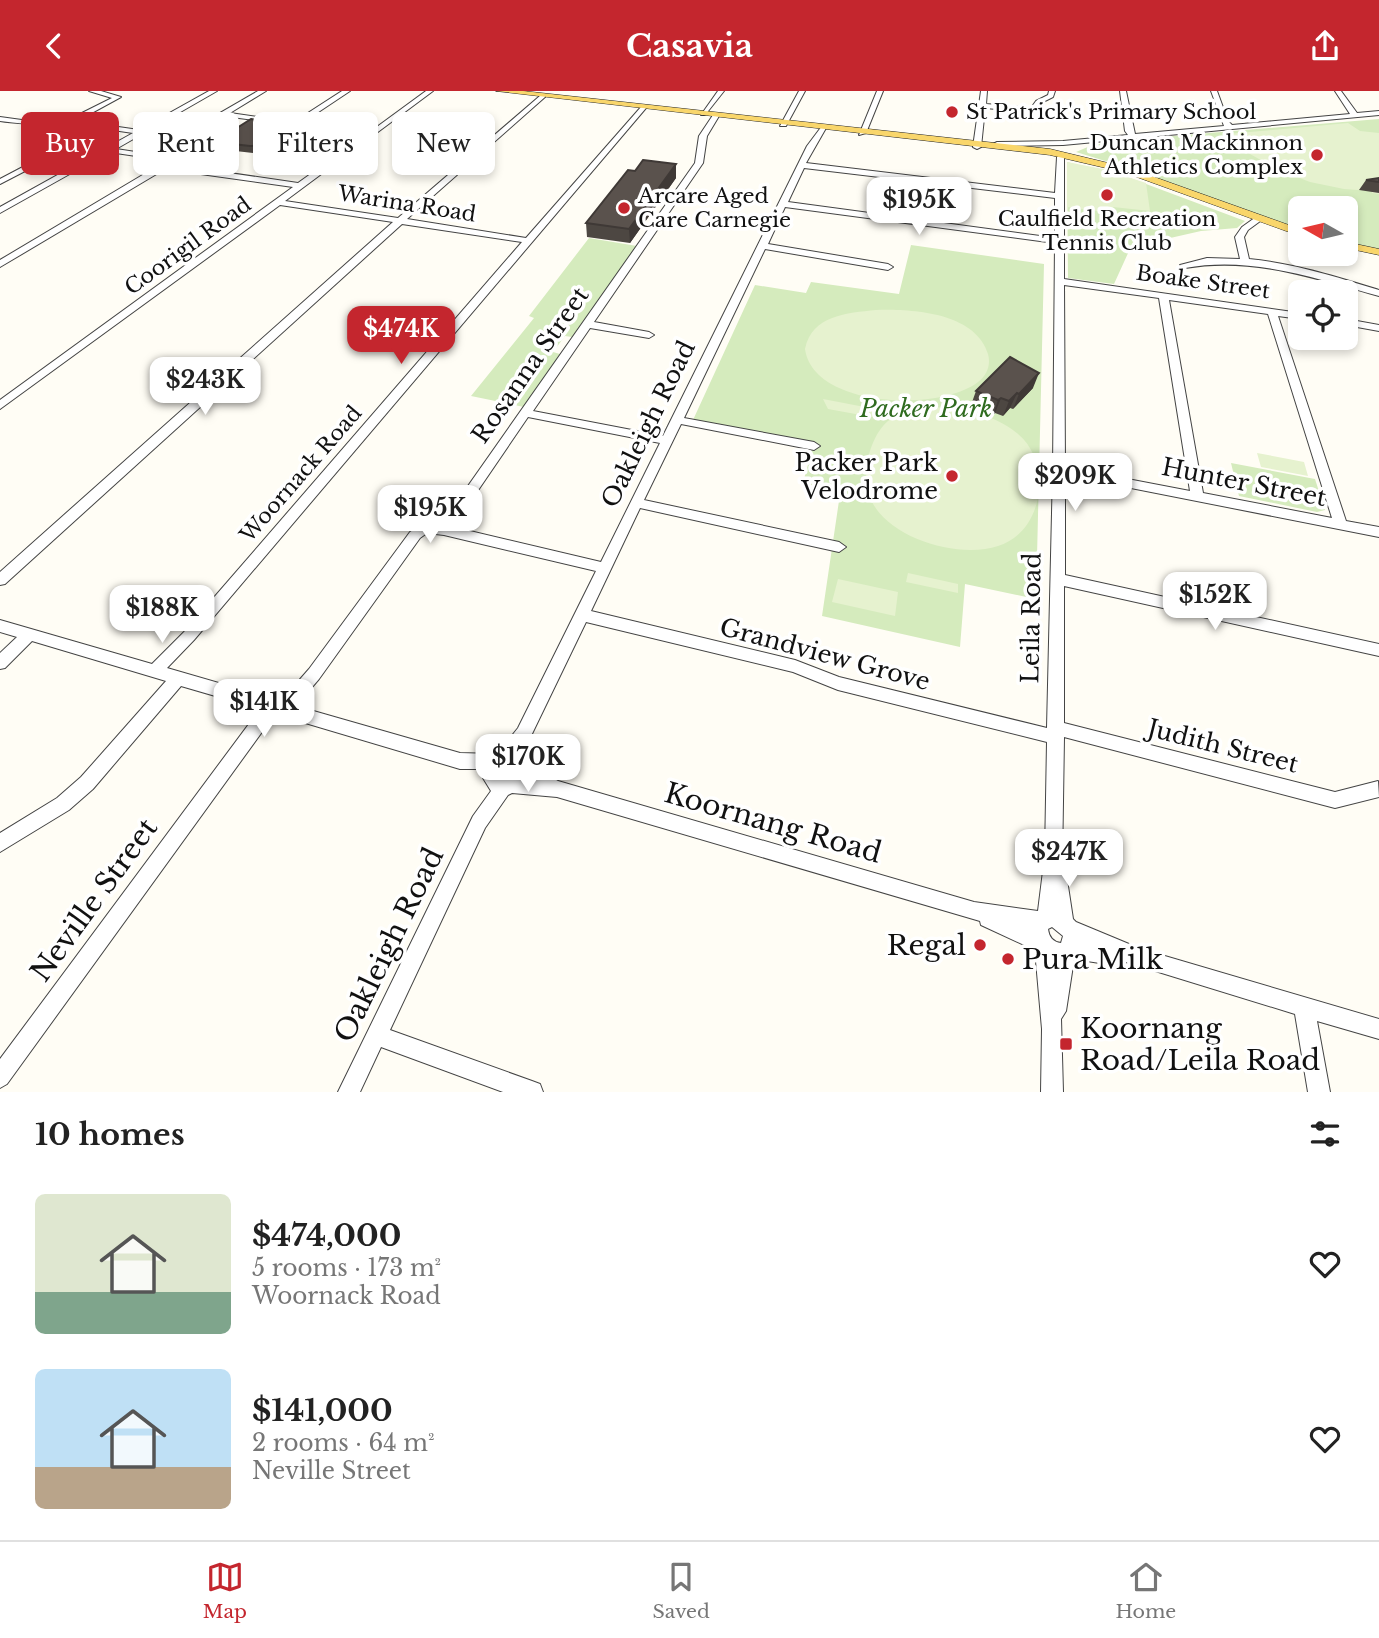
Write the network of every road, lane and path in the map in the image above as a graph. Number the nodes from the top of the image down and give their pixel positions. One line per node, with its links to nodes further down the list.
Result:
1 (92, 91): 19 (street)
2 (214, 91): 20 (street)
3 (263, 91): 21 (street)
4 (347, 91): 22 (street)
5 (430, 91): 31 (street, Coorigil Road)
6 (500, 91): 15 (main road)
7 (721, 91): 24 (street)
8 (802, 91): 29 (street)
9 (880, 91): 33 (street)
10 (984, 91): 17 (street)
11 (1052, 91): 17 (street)
12 (1124, 91): 34 (street)
13 (1214, 91): 30 (street)
14 (1338, 91): 25 (street)
15 (514, 92): 16 (main road)
16 (536, 98): 18 (main road); 55 (street)
17 (982, 106): 35 (street)
18 (642, 111): 24 (main road); 57 (street, Woornack Road)
19 (89, 112)
20 (177, 112)
21 (226, 112)
22 (314, 112)
23 (1379, 113): 25 (street)
24 (703, 114): 26 (main road)
25 (1354, 115): 30 (street)
26 (715, 118): 29 (main road); 71 (street, Rosanna Street)
27 (0, 120): 28 (street)
28 (21, 122)
29 (783, 124): 32 (main road)
30 (1229, 126): 34 (street)
31 (378, 129)
32 (818, 131): 33 (main road); 40 (street, Oakleigh Road)
33 (862, 133): 35 (main road)
34 (1132, 135): 37 (street)
35 (975, 144): 38 (main road); 39 (main road)
36 (997, 144): 37 (street)
37 (1066, 144): 38 (street); 39 (street)
38 (1041, 151): 39 (main road)
39 (1062, 156): 50 (street, Leila Road); 54 (main road)
40 (802, 165): 50 (street); 52 (street, Oakleigh Road)
41 (21, 171): 43 (street)
42 (0, 173): 43 (street)
43 (13, 175): 48 (street)
44 (62, 175): 53 (street)
45 (149, 175): 63 (street)
46 (225, 175): 49 (street)
47 (315, 175): 49 (street, Coorigil Road)
48 (0, 182)
49 (300, 186): 51 (street, Coorigil Road)
50 (1059, 196): 58 (street, Leila Road)
51 (279, 202): 55 (street, Warina Road); 75 (street, Coorigil Road)
52 (783, 204): 58 (street); 59 (street, Oakleigh Road)
53 (0, 209)
54 (1257, 220): 56 (main road); 62 (street)
55 (400, 221): 57 (street, Warina Road); 89 (street)
56 (1288, 231)
57 (530, 241): 95 (street, Woornack Road)
58 (1059, 241): 66 (street, Leila Road)
59 (762, 246): 65 (street); 77 (street, Oakleigh Road)
60 (1358, 249): 61 (main road)
61 (1379, 254)
62 (1246, 263): 64 (street); 67 (street)
63 (0, 264)
64 (1185, 265)
65 (888, 267)
66 (1059, 281): 68 (street, Boake Street); 80 (street, Leila Road)
67 (1379, 293)
68 (1164, 297): 69 (street, Boake Street); 81 (street)
69 (1272, 312): 70 (street, Boake Street); 83 (street)
70 (1288, 314)
71 (586, 324): 74 (street); 76 (street, Rosanna Street)
72 (1358, 324): 73 (street)
73 (1379, 328)
74 (649, 335)
75 (0, 405)
76 (525, 413): 78 (street); 84 (street, Rosanna Street)
77 (677, 420): 78 (street, Oakleigh Road); 79 (street)
78 (667, 441): 82 (street, Oakleigh Road)
79 (814, 446)
80 (1059, 470): 81 (street, Hunter Street); 88 (street, Leila Road)
81 (1197, 496): 83 (street, Hunter Street)
82 (636, 503): 86 (street); 87 (street, Oakleigh Road)
83 (1341, 524): 85 (street, Hunter Street)
84 (444, 530): 87 (street); 96 (street)
85 (1379, 532)
86 (839, 547)
87 (605, 568): 90 (street, Oakleigh Road)
88 (1058, 579): 93 (street); 97 (street, Leila Road)
89 (0, 580)
90 (582, 615): 97 (street, Grandview Grove); 99 (street, Oakleigh Road)
91 (0, 626): 92 (street, Koornang Road)
92 (29, 635): 94 (street); 95 (street, Koornang Road)
93 (1379, 650)
94 (0, 663)
95 (164, 675): 96 (street, Koornang Road); 103 (street, Woornack Road)
96 (278, 708): 98 (street, Koornang Road); 113 (street, Neville Street)
97 (1055, 733): 102 (street, Judith Street); 105 (street, Leila Road)
98 (460, 761): 99 (street, Koornang Road); 100 (street, Koornang Road)
99 (509, 763): 100 (street); 100 (street); 101 (street, Koornang Road)
100 (498, 782): 101 (street, Koornang Road); 112 (street, Oakleigh Road)
101 (557, 789): 104 (street, Koornang Road)
102 (1378, 789)
103 (0, 843)
104 (974, 911): 105 (street, Koornang Road); 106 (street, Koornang Road)
105 (1055, 923): 106 (street); 107 (street); 108 (street, Koornang Road)
106 (1043, 944): 107 (street, Koornang Road); 110 (street)
107 (1068, 951): 108 (street, Koornang Road); 110 (street)
108 (1141, 959): 109 (street, Koornang Road)
109 (1304, 1007): 111 (street, Koornang Road); 117 (street)
110 (1052, 1029): 116 (street)
111 (1379, 1029)
112 (376, 1034): 114 (street, Oakleigh Road); 115 (street)
113 (0, 1077)
114 (349, 1092)
115 (532, 1092)
116 (1052, 1092)
117 (1319, 1092)

